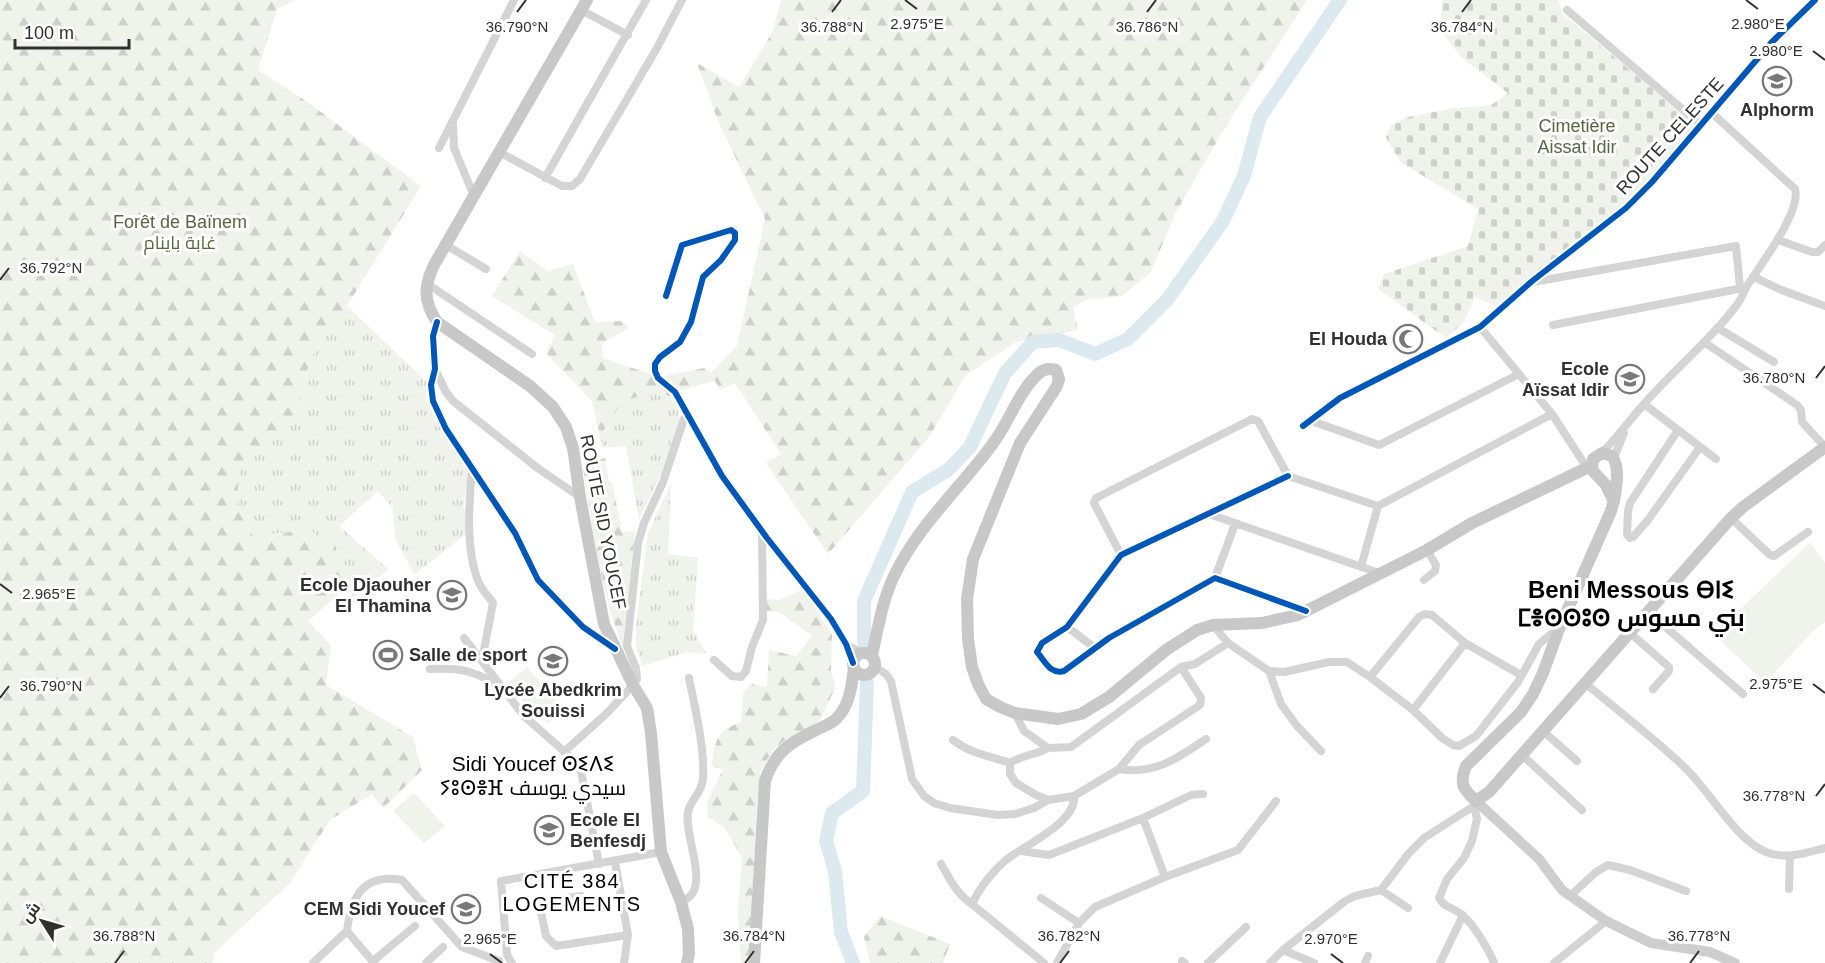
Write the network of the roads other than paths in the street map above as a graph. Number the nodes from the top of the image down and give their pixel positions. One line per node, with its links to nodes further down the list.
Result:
1 (514, 0): 9 (street)
2 (646, 0): 7 (street)
3 (682, 0): 13 (street)
4 (1815, 0): 8 (street, ROUTE CELESTE)
5 (584, 5): 7 (street); 12 (main road)
6 (1567, 10): 10 (street)
7 (628, 35): 13 (street)
8 (1712, 113): 10 (street, ROUTE CELESTE); 15 (street)
9 (453, 123): 11 (street); 14 (street)
10 (1701, 125): 20 (street, ROUTE CELESTE)
11 (439, 148)
12 (499, 152): 13 (street); 14 (main road)
13 (545, 178)
14 (474, 196): 16 (main road)
15 (1778, 240): 17 (street); 19 (street)
16 (446, 245): 18 (street); 21 (main road)
17 (1825, 245)
18 (486, 269)
19 (1754, 277): 22 (street); 24 (street)
20 (1531, 282): 22 (street); 27 (street, ROUTE CELESTE)
21 (426, 283): 25 (main road); 30 (street)
22 (1743, 288): 26 (street); 28 (street)
23 (666, 296): 35 (street)
24 (1825, 306)
25 (437, 322): 32 (street); 48 (main road, ROUTE SID YOUCEF)
26 (1553, 325)
27 (1480, 327): 33 (street); 33 (street, ROUTE CELESTE)
28 (1718, 328): 29 (street); 31 (street)
29 (1704, 342): 34 (street); 40 (street)
30 (532, 354)
31 (1774, 362)
32 (435, 369): 44 (street); 48 (street)
33 (1519, 374): 36 (street)
34 (1644, 404): 37 (street); 38 (street)
35 (689, 414): 54 (street); 85 (street)
36 (1552, 414): 43 (street); 50 (street)
37 (1626, 428): 41 (street); 41 (street)
38 (1678, 430): 39 (street); 39 (street)
39 (1700, 447): 42 (street)
40 (1825, 447): 52 (main road)
41 (1608, 455): 43 (main road); 45 (main road)
42 (1716, 459)
43 (1589, 467): 47 (main road); 56 (main road)
44 (472, 469): 73 (street); 74 (street)
45 (1615, 471): 47 (main road); 49 (main road)
46 (1288, 476): 50 (street); 51 (street); 57 (street)
47 (1601, 477): 49 (main road)
48 (580, 497): 73 (main road, ROUTE SID YOUCEF)
49 (1614, 502): 66 (main road)
50 (1378, 506): 58 (street)
51 (1206, 513): 53 (street); 57 (street)
52 (1731, 518): 55 (street); 63 (main road)
53 (1234, 524): 58 (street); 60 (street)
54 (762, 530): 71 (street); 75 (street)
55 (1808, 532)
56 (1427, 550): 59 (main road); 61 (street)
57 (1121, 555): 65 (street)
58 (1361, 567): 59 (street)
59 (1379, 573): 62 (main road)
60 (1215, 578): 62 (street); 72 (street)
61 (1424, 580)
62 (1306, 611): 64 (main road)
63 (1647, 611): 67 (main road); 88 (street)
64 (1213, 626): 69 (street); 91 (main road)
65 (1067, 627): 72 (street); 72 (street)
66 (1559, 629): 81 (street); 106 (main road)
67 (1629, 632): 84 (main road); 87 (street)
68 (465, 638): 74 (street)
69 (1228, 643): 78 (street); 80 (street)
70 (1465, 643): 81 (street); 82 (street); 90 (street)
71 (846, 644): 76 (street); 77 (street)
72 (1095, 648)
73 (615, 649): 85 (main road, ROUTE SID YOUCEF)
74 (482, 660): 86 (street)
75 (714, 660)
76 (869, 662): 77 (main road); 77 (main road); 89 (main road); 91 (main road); 104 (street)
77 (853, 665): 89 (main road)
78 (1181, 667): 95 (street); 101 (street)
79 (430, 669): 86 (street)
80 (1269, 671): 82 (street); 96 (street)
81 (1521, 675): 90 (street)
82 (1370, 677): 90 (street)
83 (689, 678): 123 (street)
84 (1585, 683): 92 (main road); 112 (street)
85 (633, 685): 97 (street); 111 (main road, ROUTE SID YOUCEF)
86 (503, 688): 97 (street)
87 (1653, 689)
88 (1743, 694)
89 (847, 702): 142 (main road)
90 (1413, 710)
91 (1015, 713): 95 (street)
92 (1543, 731): 98 (main road); 99 (street)
93 (1206, 739): 101 (street)
94 (953, 740): 100 (street)
95 (1048, 748): 100 (street)
96 (1321, 751)
97 (564, 752): 114 (street)
98 (1521, 754): 106 (main road); 107 (street)
99 (1577, 761)
100 (1010, 763): 104 (street)
101 (1119, 769): 103 (street)
102 (1203, 794): 108 (street)
103 (1074, 795): 104 (street); 110 (street)
104 (1048, 800)
105 (1276, 801): 116 (street)
106 (1475, 804): 118 (street); 121 (main road); 126 (street)
107 (1582, 810)
108 (1143, 818): 110 (street); 116 (street)
109 (1825, 848): 112 (street)
110 (1021, 851): 124 (street)
111 (661, 852): 113 (street); 123 (main road, ROUTE SID YOUCEF)
112 (1791, 856): 117 (street)
113 (615, 862): 114 (street); 132 (street)
114 (599, 864): 139 (street)
115 (942, 864): 124 (street)
116 (1166, 878): 128 (street)
117 (1789, 889)
118 (1381, 890): 125 (street); 134 (street)
119 (1686, 891): 121 (street)
120 (580, 896): 132 (street)
121 (1570, 896): 127 (main road)
122 (1041, 898): 128 (street)
123 (681, 902): 141 (main road, ROUTE SID YOUCEF)
124 (973, 905): 143 (street)
125 (1408, 908)
126 (1463, 915): 148 (street); 149 (street)
127 (1606, 921): 150 (street); 151 (main road)
128 (1079, 923): 144 (street)
129 (415, 926): 135 (street)
130 (1246, 927): 145 (street)
131 (347, 931): 135 (street); 136 (street); 137 (street)
132 (628, 935): 140 (street)
133 (443, 947): 138 (street)
134 (1283, 950): 146 (street); 147 (street)
135 (373, 962)
136 (499, 962)
137 (313, 963)
138 (426, 963)
139 (512, 963)
140 (624, 963)
141 (687, 963)
142 (754, 963)
143 (1044, 963)
144 (1057, 963)
145 (1208, 963)
146 (1270, 963)
147 (1314, 963)
148 (1440, 963)
149 (1494, 963)
150 (1554, 963)
151 (1735, 963)

